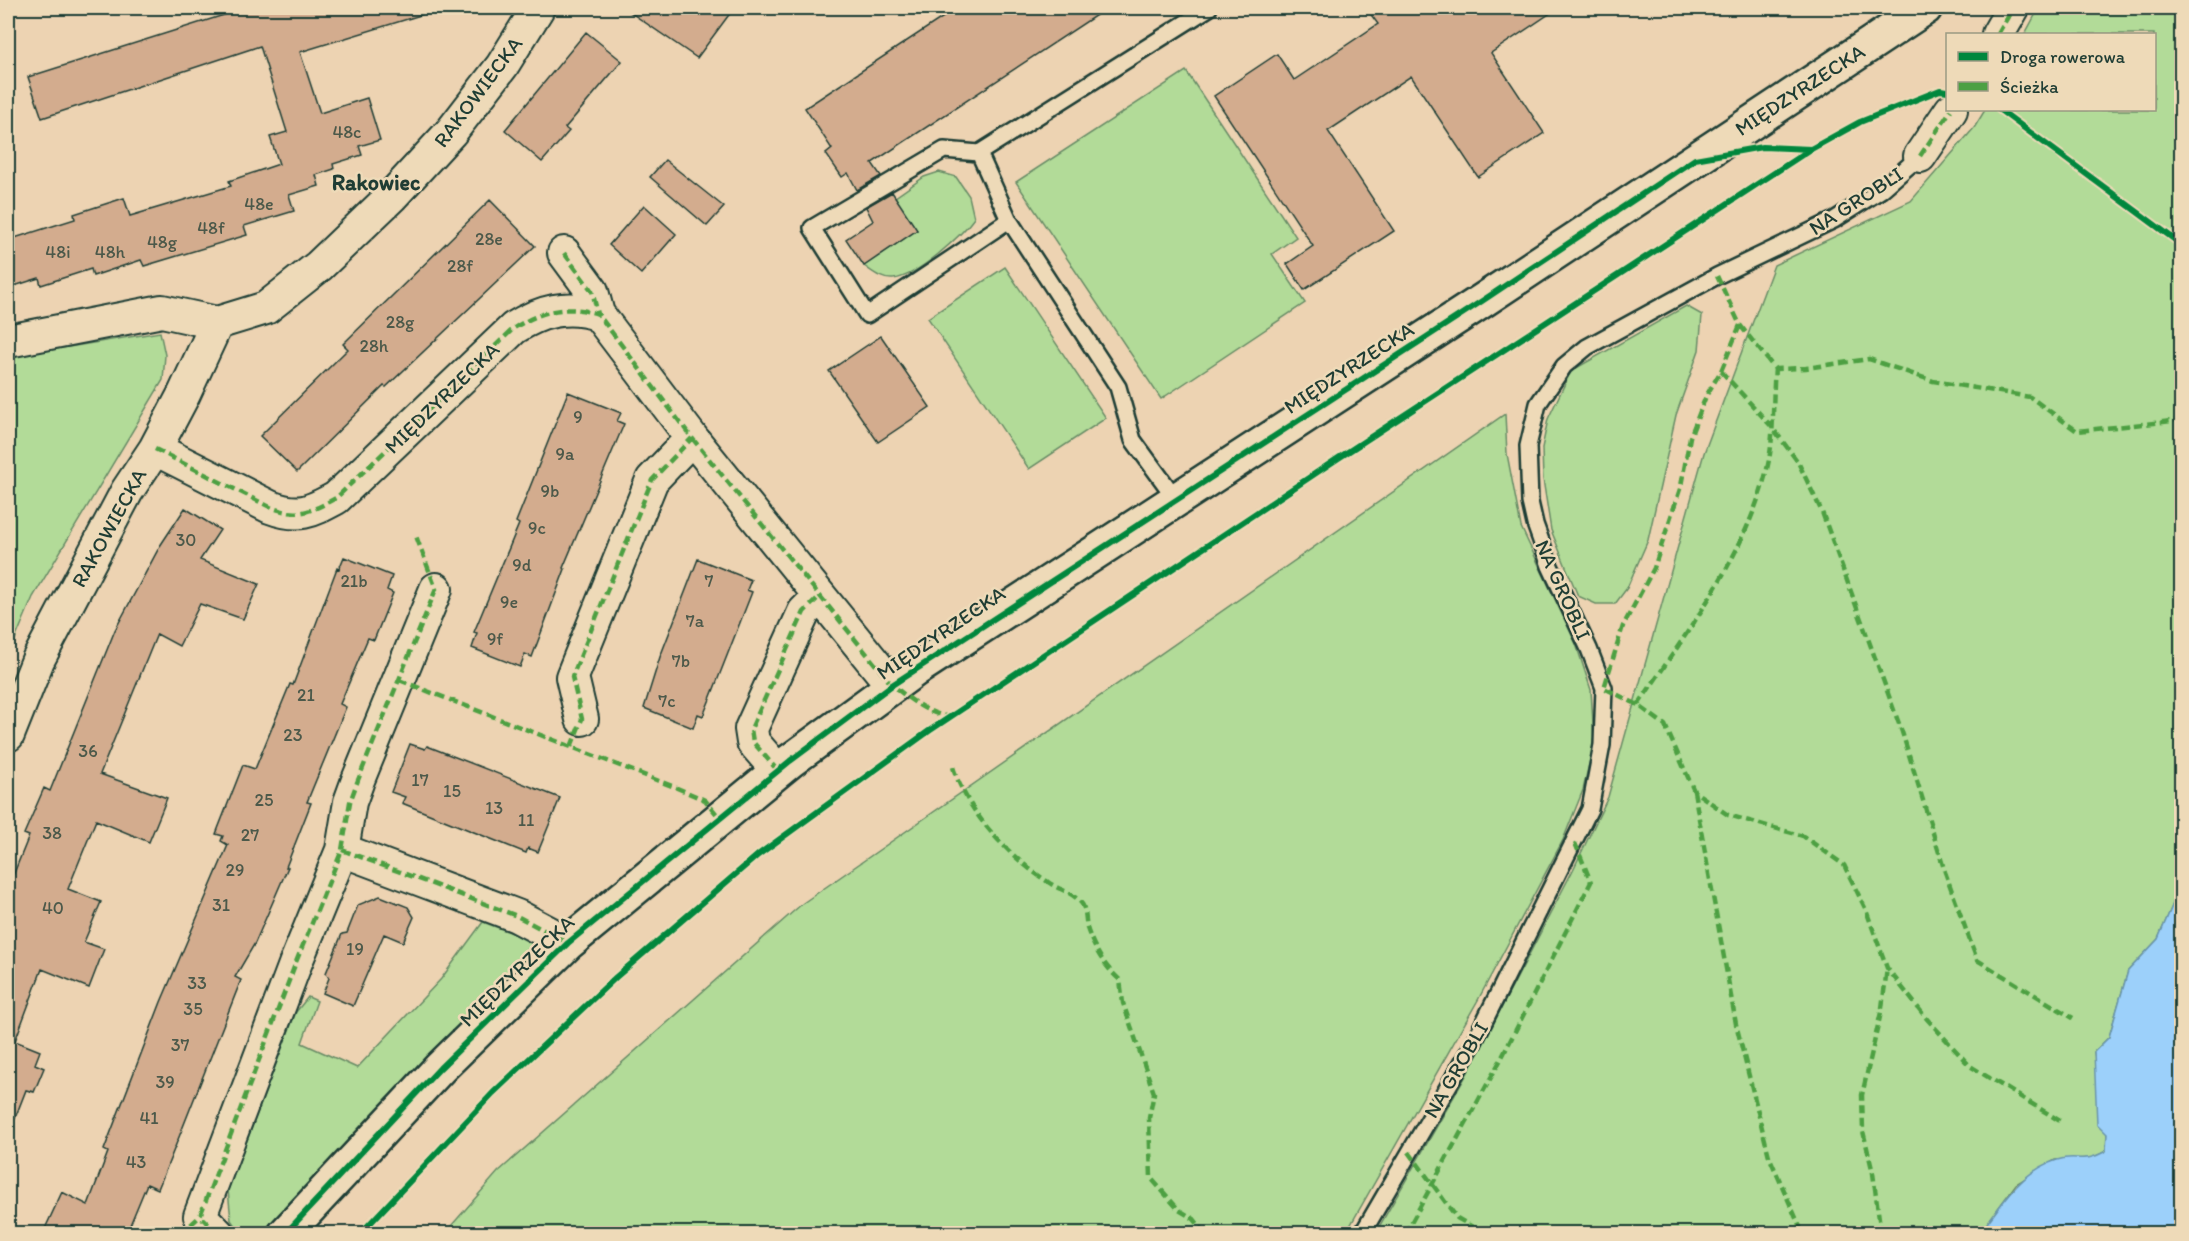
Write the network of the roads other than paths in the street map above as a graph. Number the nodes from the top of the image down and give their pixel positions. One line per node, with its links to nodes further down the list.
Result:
1 (538, 8): 12 (street, RAKOWIECKA)
2 (1209, 8): 7 (lane)
3 (1925, 8): 16 (street, MIĘDZYRZECKA)
4 (2013, 8): 5 (street)
5 (1999, 33)
6 (1950, 111): 8 (street, NA GROBLI)
7 (979, 153): 9 (lane); 9 (lane)
8 (1920, 156): 27 (lane, NA GROBLI)
9 (1009, 220): 16 (lane)
10 (564, 253): 11 (street)
11 (598, 314): 14 (street, MIĘDZYRZECKA); 15 (street, MIĘDZYRZECKA)
12 (217, 323): 13 (street, RAKOWIECKA); 15 (street, RAKOWIECKA)
13 (8, 342)
14 (692, 438): 18 (street, MIĘDZYRZECKA); 20 (street)
15 (155, 449): 21 (street, RAKOWIECKA)
16 (1176, 499): 19 (street, MIĘDZYRZECKA)
17 (436, 589): 23 (street)
18 (820, 596): 19 (street, MIĘDZYRZECKA); 22 (street)
19 (892, 685): 22 (street, MIĘDZYRZECKA)
20 (582, 719)
21 (8, 735)
22 (778, 771): 24 (street, MIĘDZYRZECKA)
23 (342, 850): 24 (street); 25 (street)
24 (568, 943): 26 (street, MIĘDZYRZECKA)
25 (200, 1228)
26 (285, 1233)
27 (1362, 1233)

